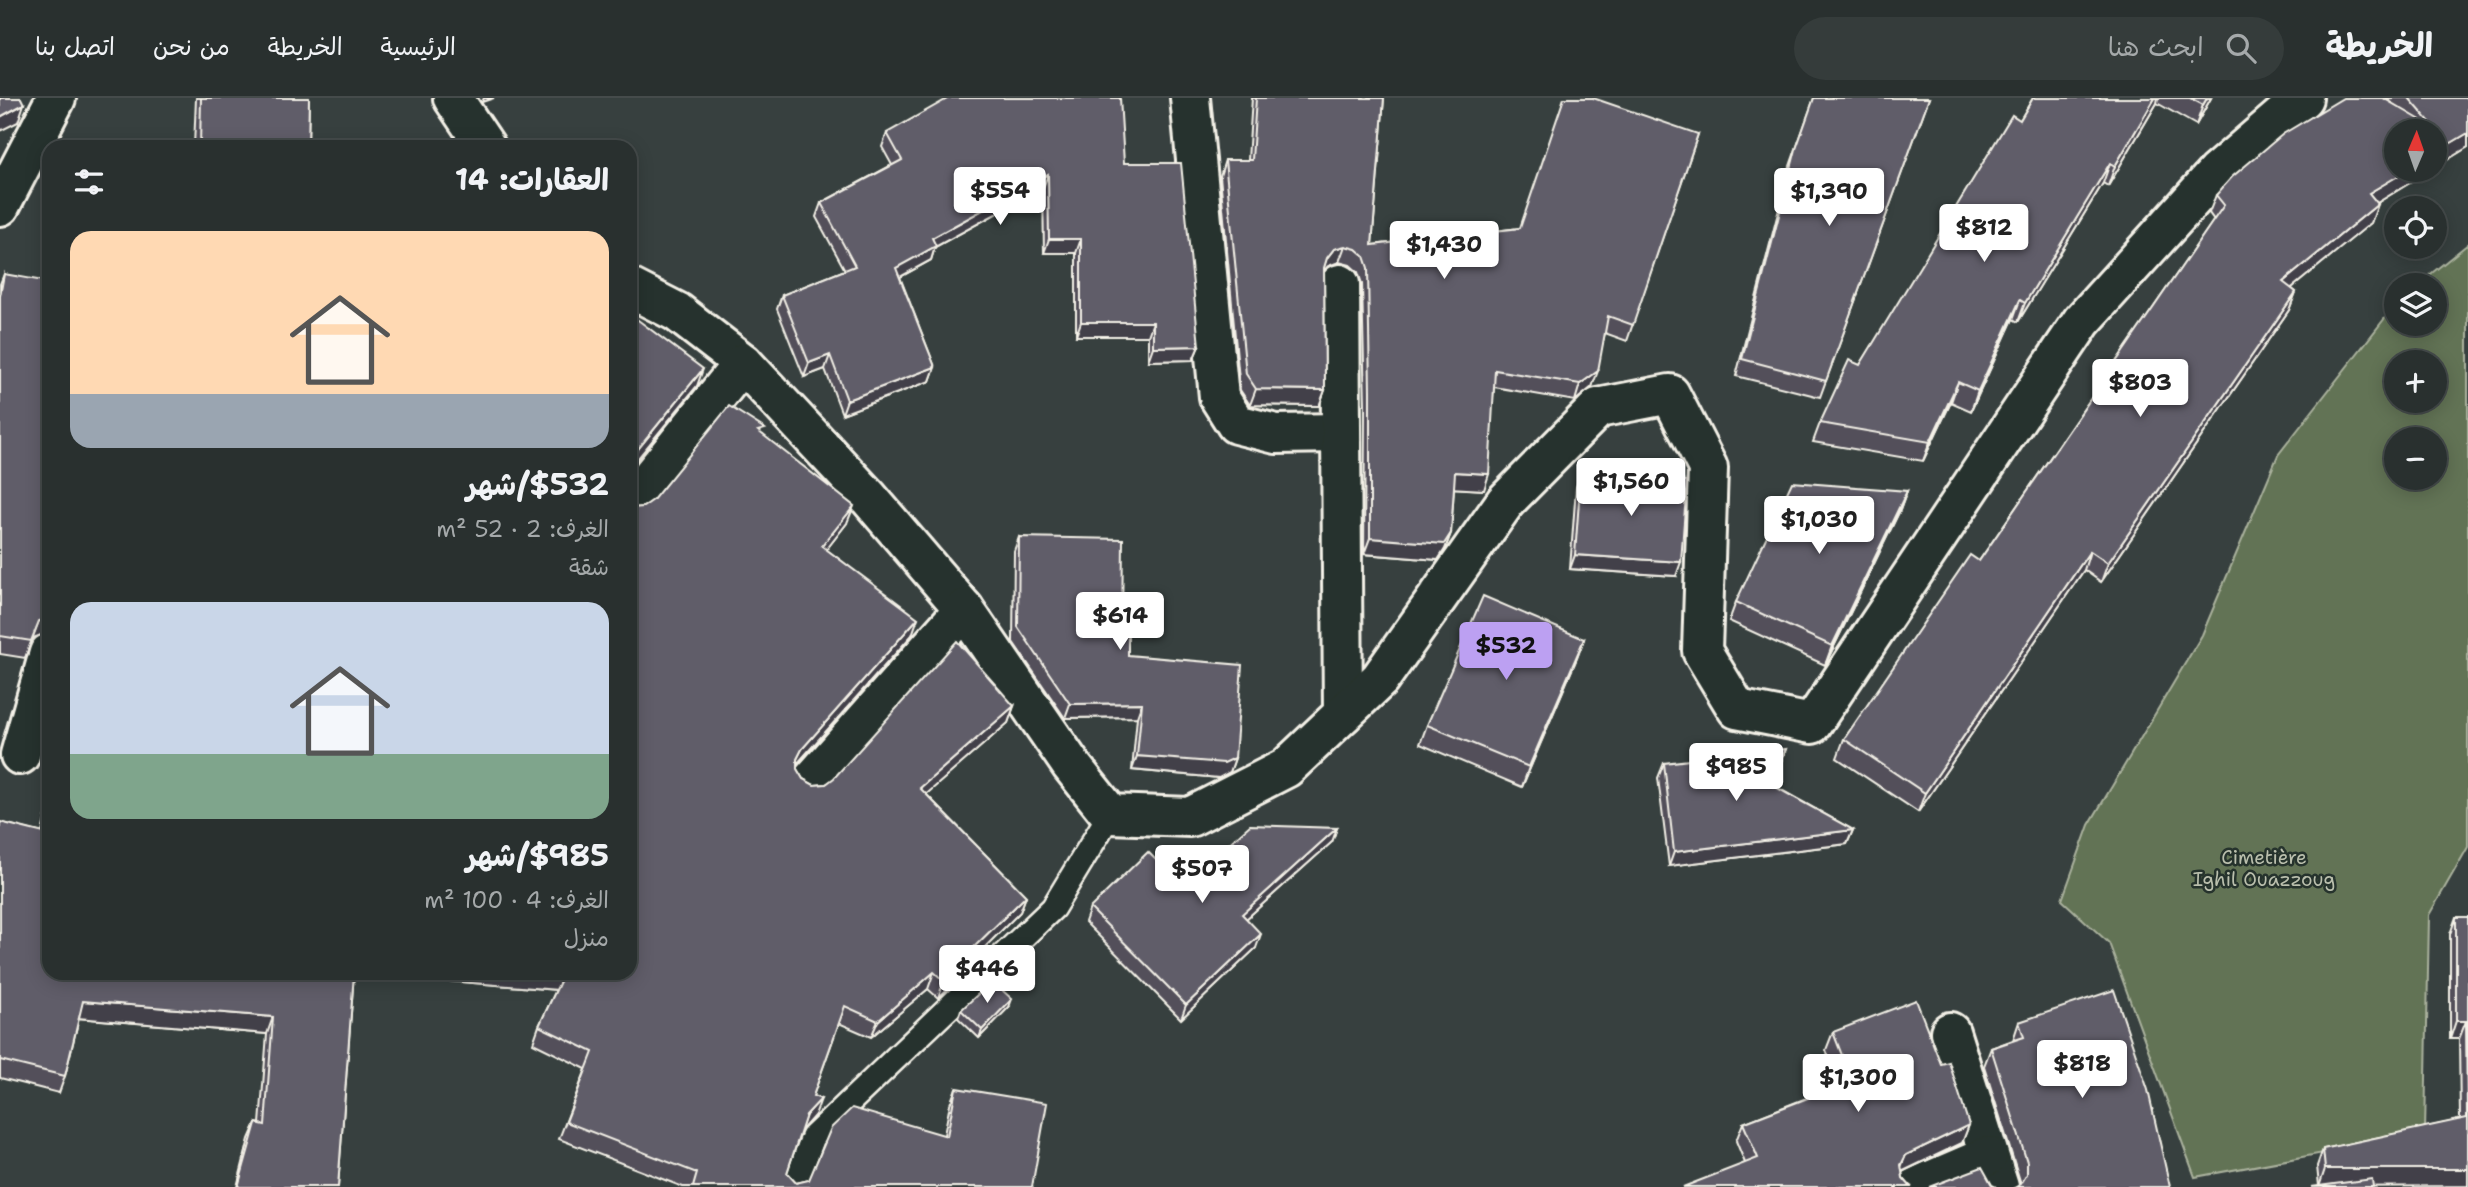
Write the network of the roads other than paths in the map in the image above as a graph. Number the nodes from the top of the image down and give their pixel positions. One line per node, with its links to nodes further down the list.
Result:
1 (56, 98): 6 (street)
2 (453, 98): 5 (street)
3 (1190, 98): 10 (street)
4 (2303, 98): 14 (street)
5 (481, 140)
6 (0, 206)
7 (1340, 284): 10 (street)
8 (637, 292): 9 (street)
9 (743, 363): 11 (street); 12 (street)
10 (1341, 433): 14 (street)
11 (637, 494)
12 (964, 609): 16 (street); 17 (street)
13 (42, 678): 15 (street)
14 (1343, 713): 17 (street)
15 (20, 755)
16 (812, 780)
17 (1110, 814): 20 (lane)
18 (1950, 1032): 19 (street)
19 (1994, 1171): 21 (street)
20 (794, 1187)
21 (1916, 1187)

